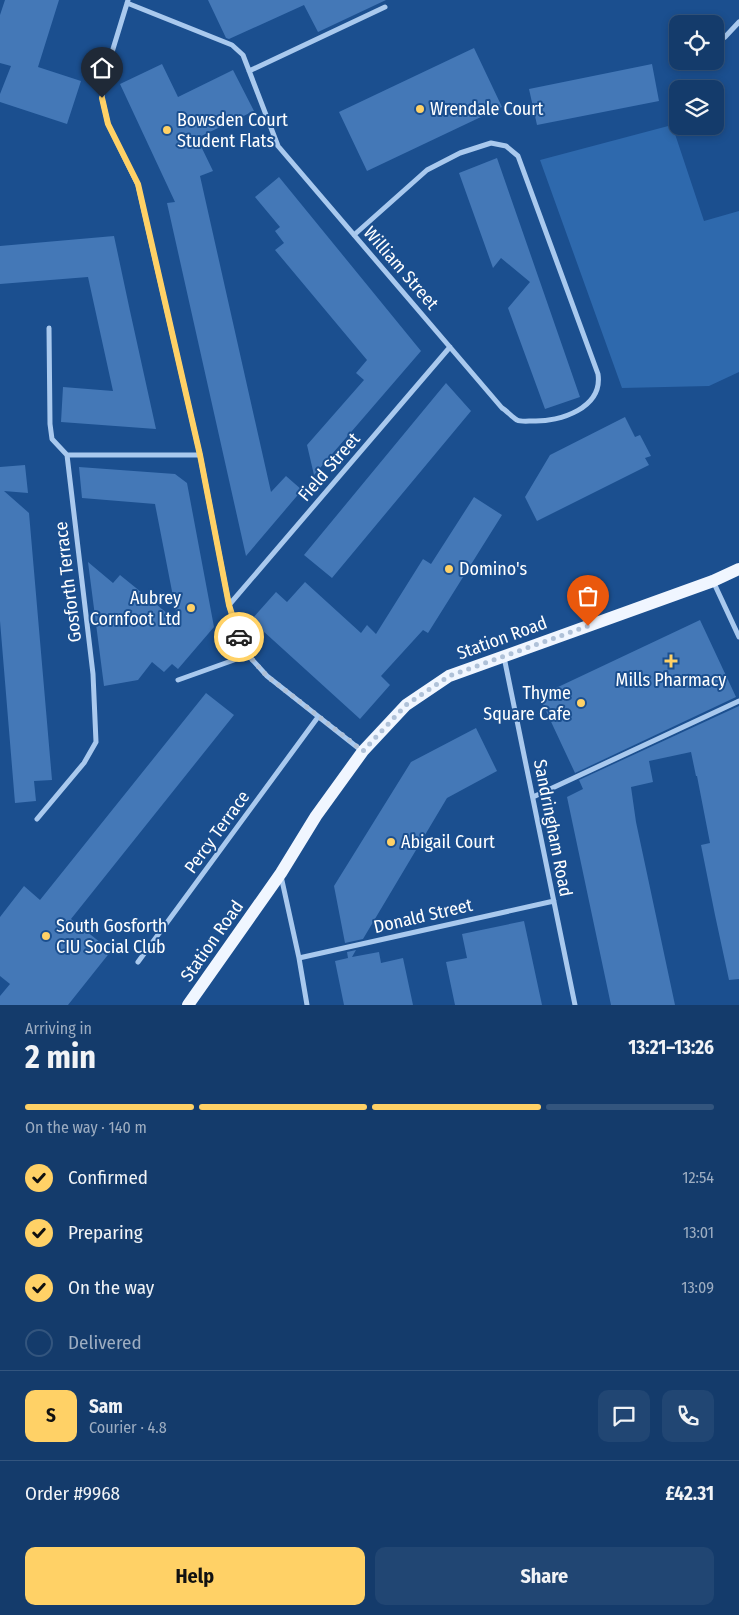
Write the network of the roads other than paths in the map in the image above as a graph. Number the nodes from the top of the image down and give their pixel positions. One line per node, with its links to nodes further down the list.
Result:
1 (127, 2): 5 (street); 10 (street)
2 (385, 7): 5 (street)
3 (739, 22): 4 (street)
4 (724, 38)
5 (250, 71): 6 (street, William Street)
6 (354, 235): 8 (street, William Street); 8 (street, William Street)
7 (49, 328): 9 (street)
8 (450, 347): 13 (street, Field Street)
9 (67, 455): 10 (street); 22 (street, Gosforth Terrace)
10 (200, 455): 13 (street)
11 (739, 569): 12 (main road, Station Road)
12 (713, 581): 14 (street); 16 (main road, Station Road)
13 (229, 605): 15 (street)
14 (739, 638)
15 (248, 655): 17 (street); 19 (street)
16 (504, 657): 20 (main road, Station Road); 21 (street, Sandringham Road)
17 (178, 680)
18 (739, 701): 21 (street)
19 (318, 717): 20 (street); 26 (street, Percy Terrace)
20 (363, 751): 23 (main road, Station Road)
21 (533, 797): 24 (street, Sandringham Road)
22 (37, 819)
23 (281, 873): 25 (street); 27 (main road, Station Road)
24 (554, 901): 25 (street, Donald Street); 29 (street, Sandringham Road)
25 (299, 958): 28 (street)
26 (138, 962)
27 (188, 1005)
28 (307, 1005)
29 (575, 1005)

